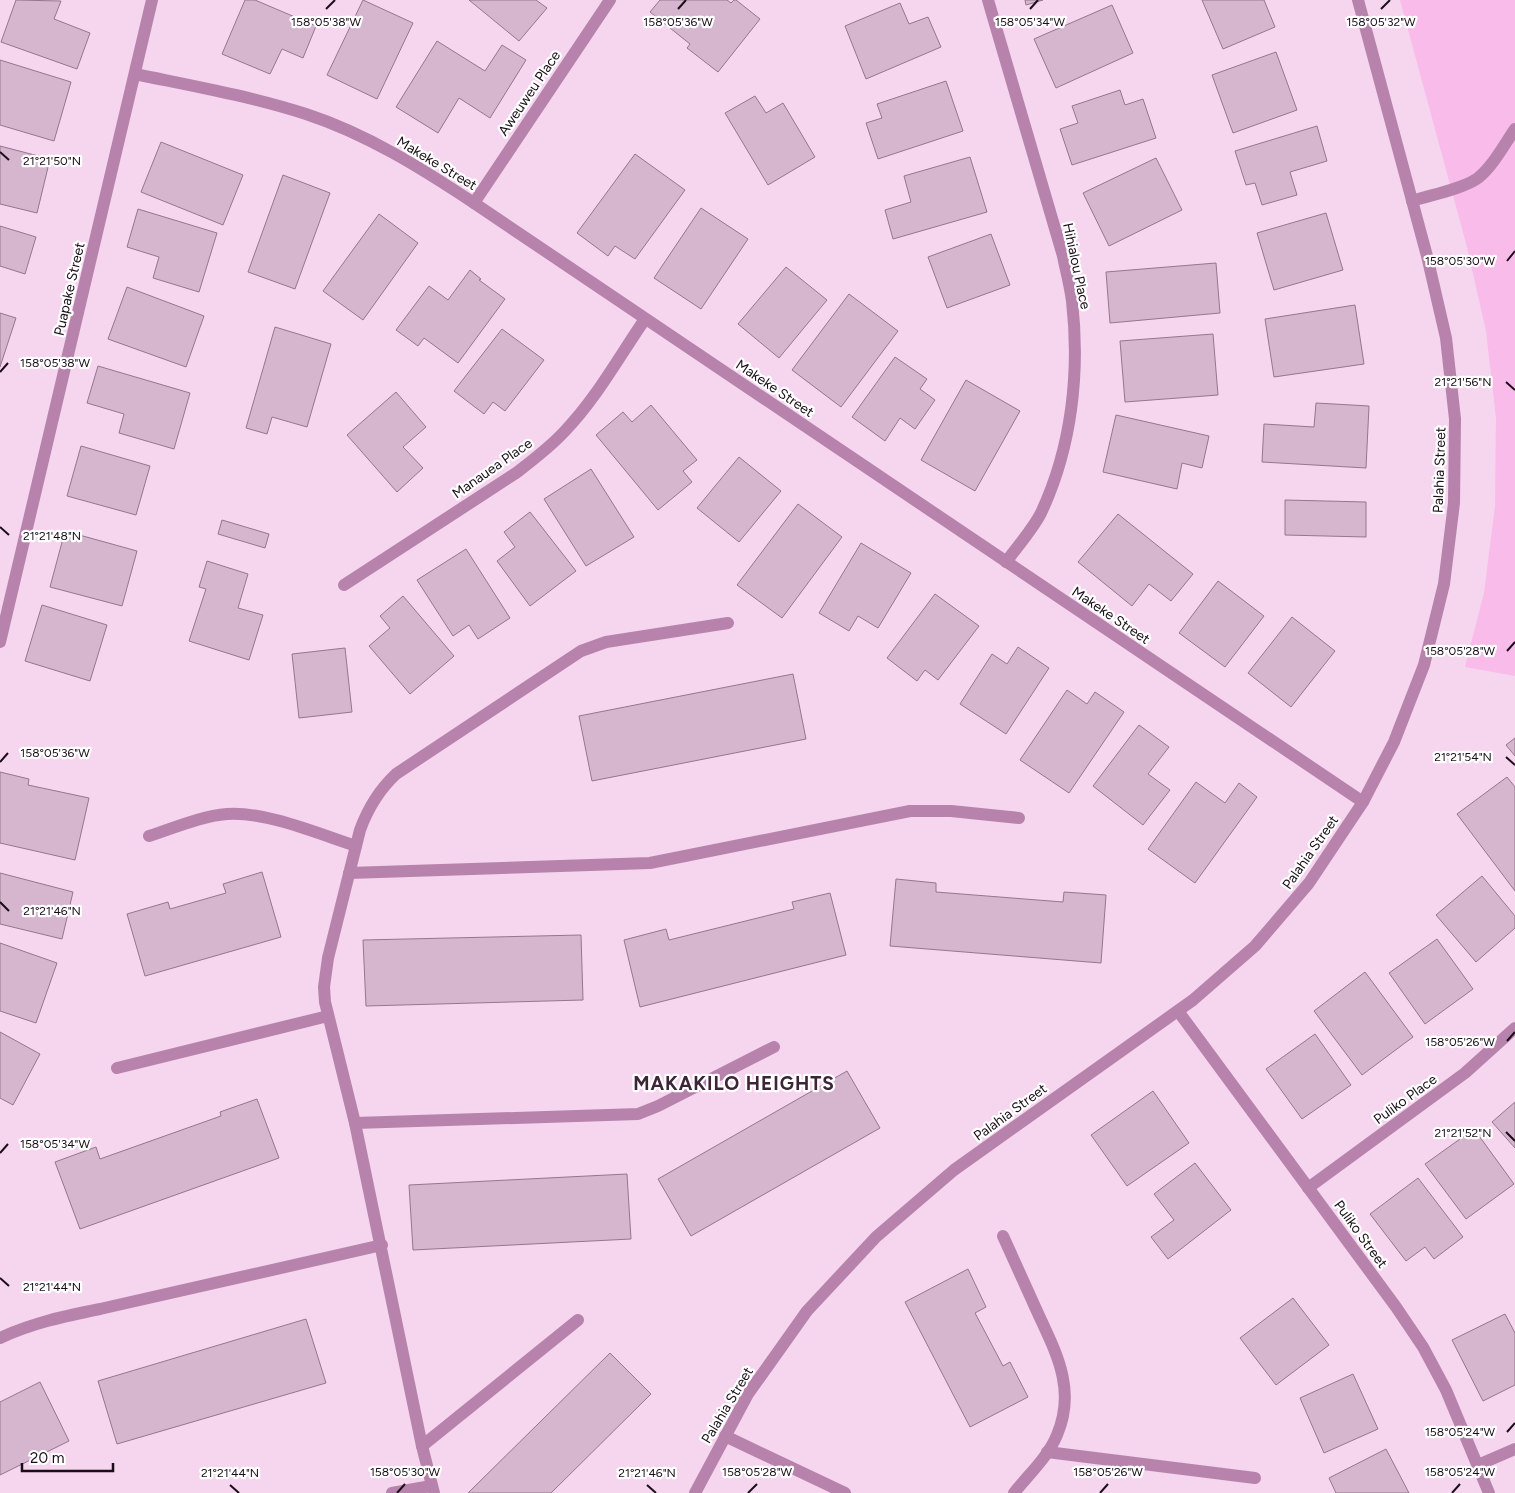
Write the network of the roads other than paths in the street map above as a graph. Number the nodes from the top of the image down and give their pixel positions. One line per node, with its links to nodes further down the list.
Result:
1 (152, 0): 5 (street, Puapake Street)
2 (610, 0): 8 (street, Aweuweu Place)
3 (988, 0): 10 (street, Hihialou Place)
4 (1358, 0): 7 (street, Palahia Street)
5 (136, 74): 8 (street, Makeke Street); 13 (street, Puapake Street)
6 (1515, 129): 7 (street)
7 (1412, 201): 14 (street, Palahia Street)
8 (474, 203): 9 (street, Makeke Street)
9 (645, 319): 10 (street, Makeke Street); 11 (street, Manauea Place)
10 (1006, 562): 14 (street, Makeke Street)
11 (344, 586)
12 (728, 623): 17 (street)
13 (0, 642)
14 (1363, 802): 19 (street, Palahia Street)
15 (1019, 818): 18 (street)
16 (150, 836): 17 (street)
17 (356, 846): 18 (street)
18 (349, 873): 20 (street)
19 (1178, 1011): 25 (street, Puliko Street); 30 (street, Palahia Street)
20 (328, 1016): 23 (street); 24 (street)
21 (1515, 1028): 25 (street, Puliko Place)
22 (774, 1047): 24 (street)
23 (117, 1068)
24 (355, 1123): 27 (street)
25 (1308, 1188): 34 (street, Puliko Street)
26 (1003, 1236): 33 (street)
27 (382, 1245): 29 (street); 31 (street)
28 (578, 1320): 31 (street)
29 (0, 1338)
30 (725, 1436): 38 (street, Palahia Street); 39 (street)
31 (422, 1446): 36 (street)
32 (1515, 1449): 34 (street)
33 (1047, 1452): 35 (street); 40 (street)
34 (1478, 1465): 41 (street, Puliko Street)
35 (1254, 1478)
36 (433, 1490): 37 (street)
37 (392, 1493)
38 (695, 1493)
39 (845, 1493)
40 (1014, 1493)
41 (1489, 1493)

